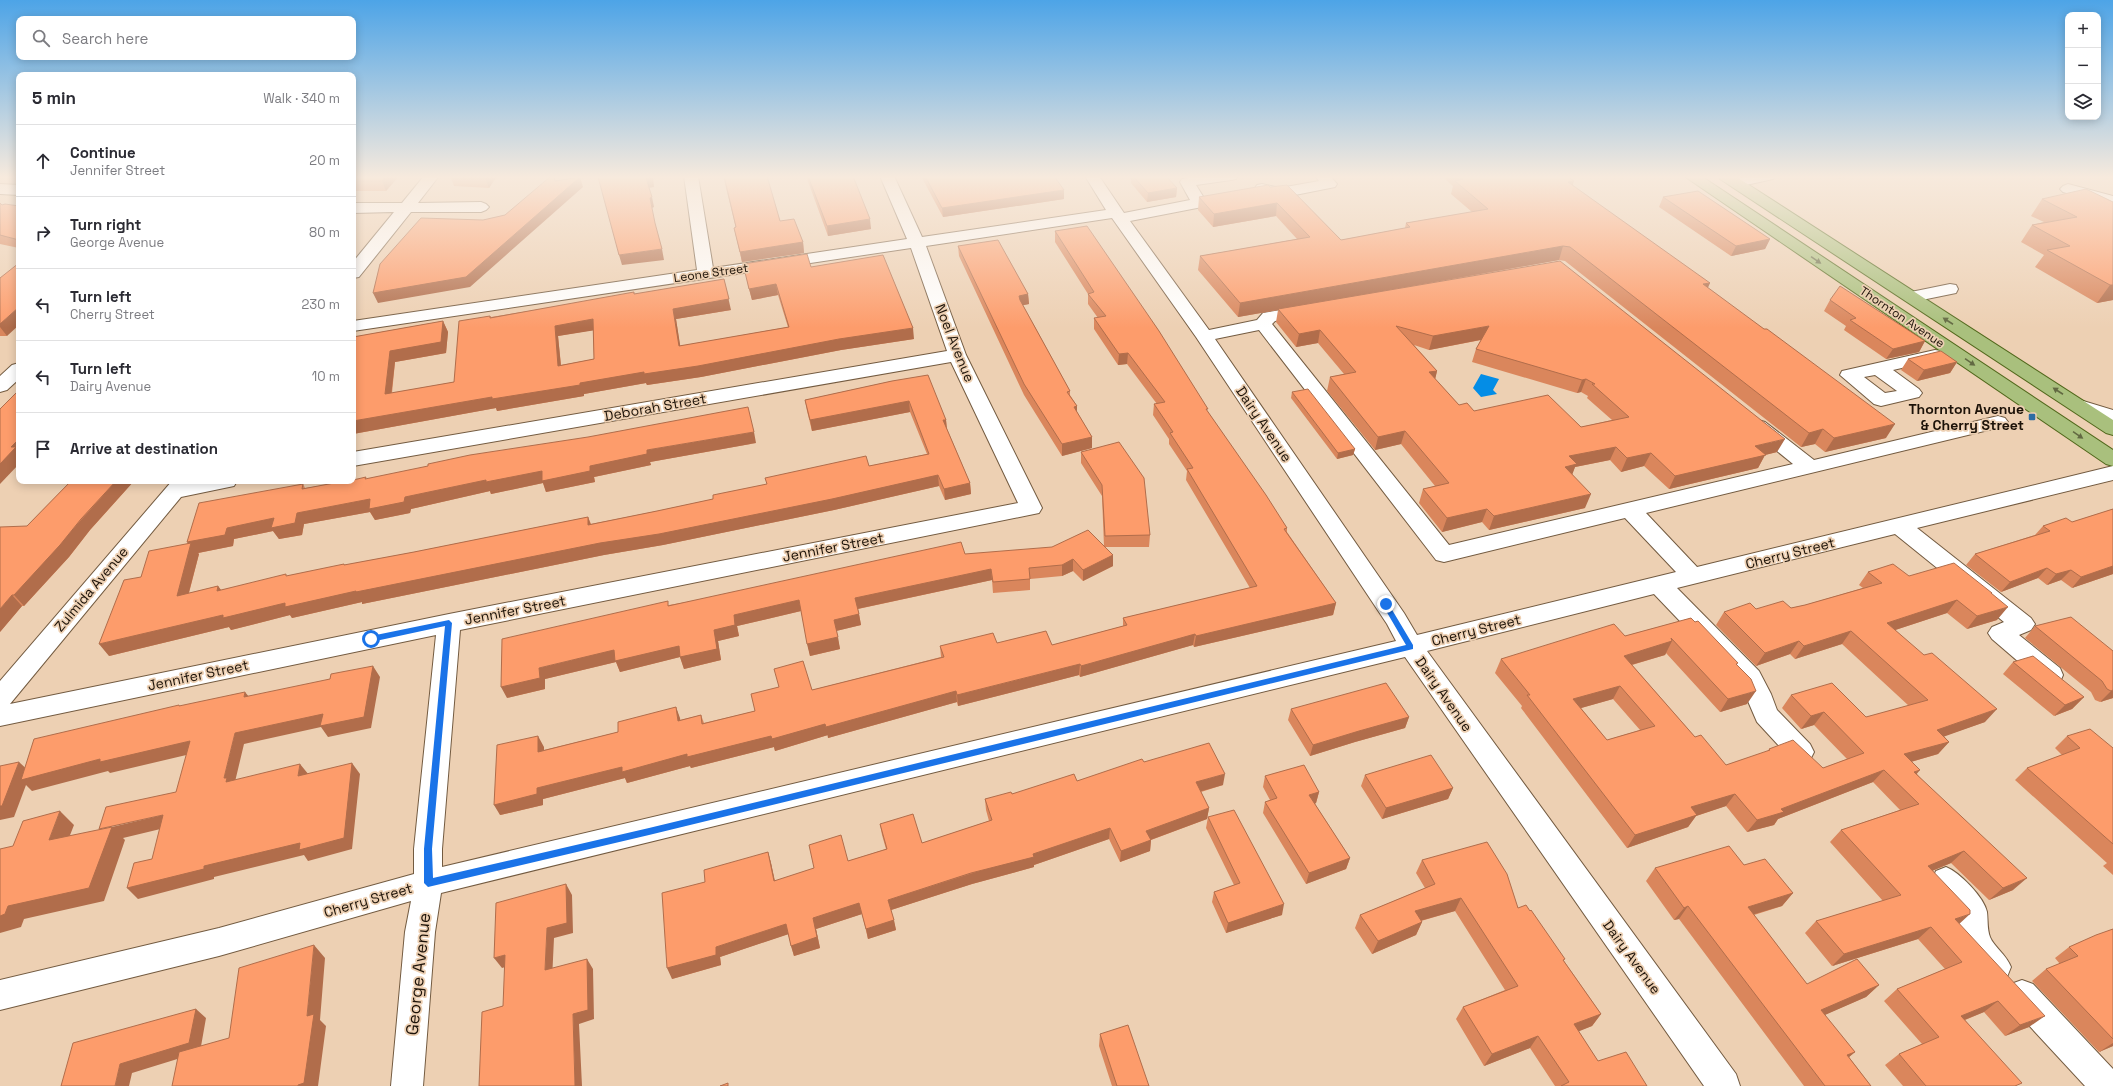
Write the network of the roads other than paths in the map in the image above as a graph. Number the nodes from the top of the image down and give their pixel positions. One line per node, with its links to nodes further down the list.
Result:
1 (391, 227): 9 (street)
2 (699, 227): 10 (street)
3 (909, 227): 8 (street, Noel Avenue)
4 (1031, 227): 8 (street, Leone Street)
5 (1126, 227): 16 (street, Dairy Avenue)
6 (1767, 227): 17 (main road, Thornton Avenue, one-way to 17)
7 (1803, 227): 12 (main road, Thornton Avenue)
8 (916, 242): 10 (street, Leone Street); 18 (street, Noel Avenue)
9 (356, 269)
10 (706, 274): 15 (street, Leone Street)
11 (1950, 289): 12 (street)
12 (1912, 297): 22 (main road, Thornton Avenue, one-way to 12)
13 (1322, 308): 14 (street)
14 (1263, 324): 16 (street); 34 (street)
15 (356, 326)
16 (1204, 336): 39 (street, Dairy Avenue)
17 (1953, 351): 19 (street); 28 (main road, Thornton Avenue, one-way to 28)
18 (957, 355): 27 (street, Deborah Street); 33 (street, Noel Avenue)
19 (1878, 368)
20 (16, 372): 21 (street)
21 (0, 386)
22 (2080, 406): 24 (street); 26 (main road, Thornton Avenue)
23 (1743, 414): 29 (street)
24 (2113, 417)
25 (1998, 422): 29 (street)
26 (2113, 429)
27 (356, 458)
28 (2113, 459)
29 (1810, 467): 34 (street)
30 (2113, 473): 35 (street, Cherry Street)
31 (198, 484): 32 (street)
32 (178, 486): 41 (street, Zulmida Avenue)
33 (1031, 508): 38 (street, Jennifer Street)
34 (1630, 510): 36 (street)
35 (1900, 526): 36 (street, Cherry Street); 40 (street)
36 (1694, 577): 37 (street, Cherry Street)
37 (1660, 585): 39 (street, Cherry Street); 43 (street)
38 (449, 623): 42 (street, Jennifer Street); 45 (street, George Avenue)
39 (1410, 647): 45 (street, Cherry Street); 48 (street, Dairy Avenue)
40 (2069, 690)
41 (0, 698)
42 (0, 716)
43 (1801, 752)
44 (1946, 880): 49 (street)
45 (428, 883): 46 (street, Cherry Street); 47 (street, George Avenue)
46 (0, 995)
47 (407, 1086)
48 (1724, 1086)
49 (2107, 1086)

